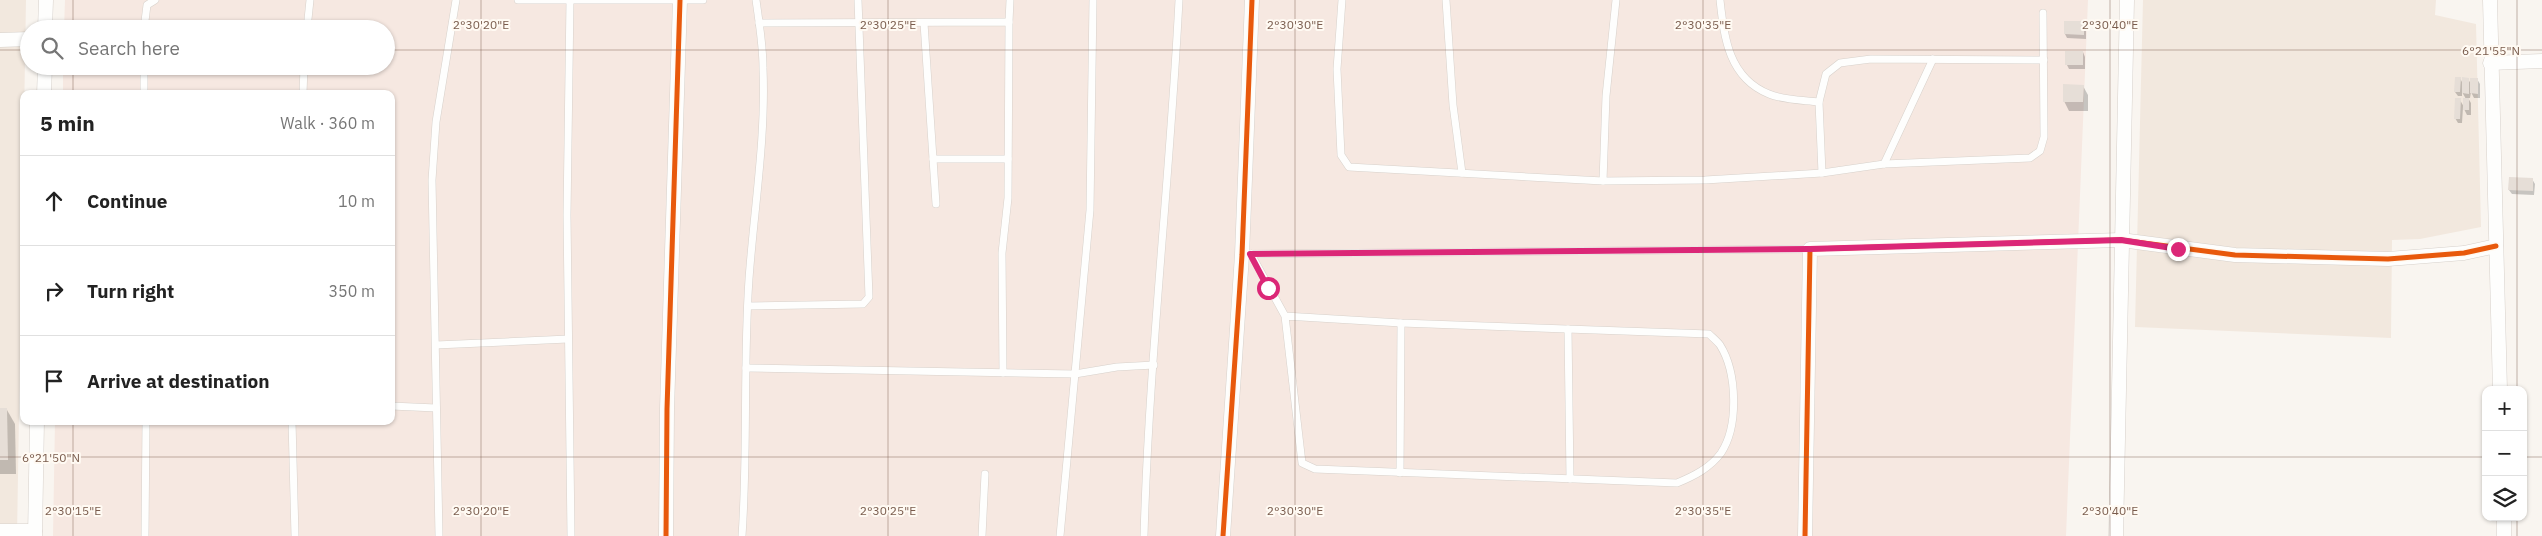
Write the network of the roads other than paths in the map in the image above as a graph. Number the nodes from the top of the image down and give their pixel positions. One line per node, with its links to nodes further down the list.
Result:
1 (46, 0): 22 (street)
2 (154, 0): 23 (lane)
3 (310, 0): 24 (lane)
4 (456, 0): 58 (lane)
5 (518, 0): 6 (lane)
6 (570, 0): 20 (lane); 57 (lane)
7 (703, 0): 20 (lane)
8 (756, 0): 28 (lane)
9 (858, 0): 25 (lane)
10 (1010, 0): 27 (lane)
11 (1093, 0): 62 (lane)
12 (1179, 0): 59 (lane)
13 (1252, 0): 52 (street)
14 (1342, 0): 45 (lane)
15 (1446, 0): 45 (lane)
16 (1616, 0): 47 (lane)
17 (1720, 0): 41 (lane)
18 (2127, 0): 49 (street)
19 (2490, 0): 34 (street)
20 (680, 1): 79 (street)
21 (2043, 13): 32 (lane)
22 (45, 20)
23 (145, 20)
24 (308, 20)
25 (859, 22): 26 (lane); 28 (lane); 53 (lane)
26 (924, 22): 27 (lane); 42 (lane)
27 (1010, 22): 43 (lane)
28 (759, 23): 53 (lane)
29 (20, 39): 30 (street)
30 (0, 40)
31 (1933, 60): 32 (lane); 41 (lane); 44 (lane)
32 (2044, 60): 44 (lane)
33 (2542, 61): 34 (street)
34 (2490, 63): 50 (street)
35 (44, 75): 38 (street)
36 (144, 75): 39 (lane)
37 (304, 75): 40 (lane)
38 (44, 90)
39 (144, 90)
40 (303, 90)
41 (1819, 102): 46 (lane)
42 (933, 158): 43 (lane); 48 (lane)
43 (1008, 159): 61 (lane)
44 (1884, 164): 46 (lane)
45 (1462, 173): 47 (lane)
46 (1822, 173): 47 (lane)
47 (1603, 181)
48 (936, 204)
49 (2121, 240): 50 (street); 51 (street); 86 (street)
50 (2496, 246): 63 (street)
51 (1810, 249): 52 (lane); 85 (street)
52 (1246, 254): 54 (lane); 84 (street)
53 (748, 306): 60 (lane)
54 (1286, 316): 55 (lane); 69 (lane)
55 (1401, 323): 56 (lane); 69 (lane)
56 (1568, 329): 71 (lane); 71 (lane)
57 (568, 339): 58 (lane); 78 (lane)
58 (436, 345): 65 (lane)
59 (1154, 365): 62 (lane); 83 (lane)
60 (746, 368): 61 (lane); 80 (lane)
61 (1003, 373): 62 (lane)
62 (1076, 374): 82 (lane)
63 (2500, 386)
64 (395, 406): 65 (lane)
65 (436, 408): 77 (lane)
66 (37, 425): 74 (street)
67 (146, 425): 75 (lane)
68 (292, 425): 76 (lane)
69 (1400, 472): 71 (lane)
70 (985, 474): 81 (lane)
71 (1570, 479)
72 (2504, 521): 87 (street)
73 (0, 531): 74 (street)
74 (35, 533)
75 (145, 536)
76 (295, 536)
77 (439, 536)
78 (571, 536)
79 (666, 536)
80 (742, 536)
81 (982, 536)
82 (1060, 536)
83 (1144, 536)
84 (1223, 536)
85 (1805, 536)
86 (2116, 536)
87 (2504, 536)

